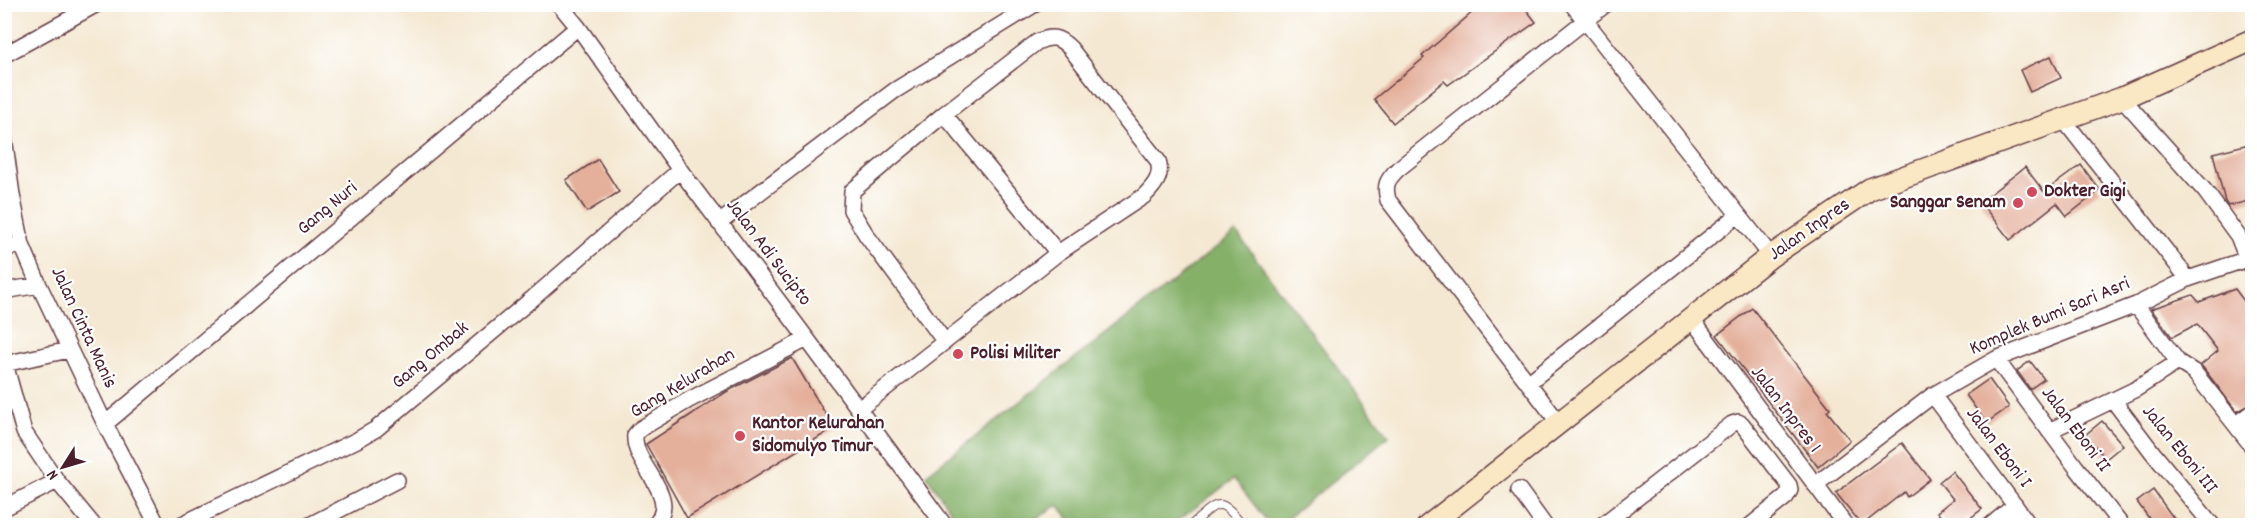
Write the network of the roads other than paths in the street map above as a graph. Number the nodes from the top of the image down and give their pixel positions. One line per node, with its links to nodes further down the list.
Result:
1 (97, 4): 9 (street)
2 (559, 4): 7 (street, Jalan Adi Sucipto)
3 (1035, 4): 16 (street)
4 (1572, 4): 6 (street)
5 (1606, 4): 6 (street)
6 (1584, 21): 15 (street); 33 (street)
7 (578, 27): 14 (street, Jalan Adi Sucipto); 39 (street, Gang Nuri)
8 (2253, 40): 10 (main road, Jalan Inpres)
9 (4, 56)
10 (2122, 98): 12 (main road, Jalan Inpres); 21 (street)
11 (944, 114): 19 (street); 19 (street); 28 (street)
12 (2063, 119): 20 (main road, Jalan Inpres); 22 (street)
13 (4, 137): 17 (street, Jalan Cinta Manis)
14 (680, 170): 16 (street, Jalan Adi Sucipto); 51 (street, Gang Ombak)
15 (1738, 215): 20 (street); 33 (street)
16 (719, 223): 27 (street, Jalan Adi Sucipto)
17 (22, 245): 18 (street); 23 (street, Jalan Cinta Manis)
18 (4, 248)
19 (1058, 254): 28 (street)
20 (1771, 256): 26 (main road, Jalan Inpres)
21 (2250, 263): 22 (street, Komplek Bumi Sari Asri)
22 (2188, 279): 25 (street, Komplek Bumi Sari Asri)
23 (39, 285): 24 (street); 29 (street, Jalan Cinta Manis)
24 (4, 291)
25 (2136, 305): 30 (street, Komplek Bumi Sari Asri); 31 (street)
26 (1691, 318): 38 (main road, Jalan Inpres); 45 (street, Jalan Inpres 1)
27 (807, 339): 36 (street, Jalan Adi Sucipto); 53 (street, Gang Kelurahan)
28 (945, 342): 36 (street)
29 (69, 350): 32 (street); 39 (street, Jalan Cinta Manis)
30 (1996, 358): 34 (street, Komplek Bumi Sari Asri); 41 (street, Jalan Eboni II)
31 (2178, 362): 35 (street); 40 (street)
32 (5, 364): 44 (street)
33 (1528, 383): 38 (street)
34 (1933, 395): 45 (street, Komplek Bumi Sari Asri); 47 (street, Jalan Eboni I)
35 (2113, 400): 41 (street); 65 (street, Jalan Eboni III)
36 (859, 409): 54 (street, Jalan Adi Sucipto)
37 (2253, 413): 40 (street)
38 (1559, 423): 57 (main road, Jalan Inpres)
39 (105, 424): 50 (street, Jalan Cinta Manis)
40 (2237, 424): 42 (street)
41 (2049, 431): 64 (street, Jalan Eboni II)
42 (2253, 446)
43 (397, 480): 52 (street)
44 (57, 481): 48 (street); 49 (street)
45 (1815, 485): 61 (street, Jalan Inpres 1)
46 (1519, 490): 58 (street)
47 (2015, 505): 62 (street); 63 (street, Jalan Eboni I)
48 (4, 508)
49 (94, 525)
50 (158, 525)
51 (178, 525)
52 (308, 525)
53 (654, 525)
54 (945, 525)
55 (1190, 525): 56 (lane)
56 (1244, 525)
57 (1428, 525)
58 (1545, 525)
59 (1601, 525): 60 (street)
60 (1750, 525)
61 (1846, 525)
62 (1990, 525)
63 (2030, 525)
64 (2122, 525)
65 (2213, 525)

